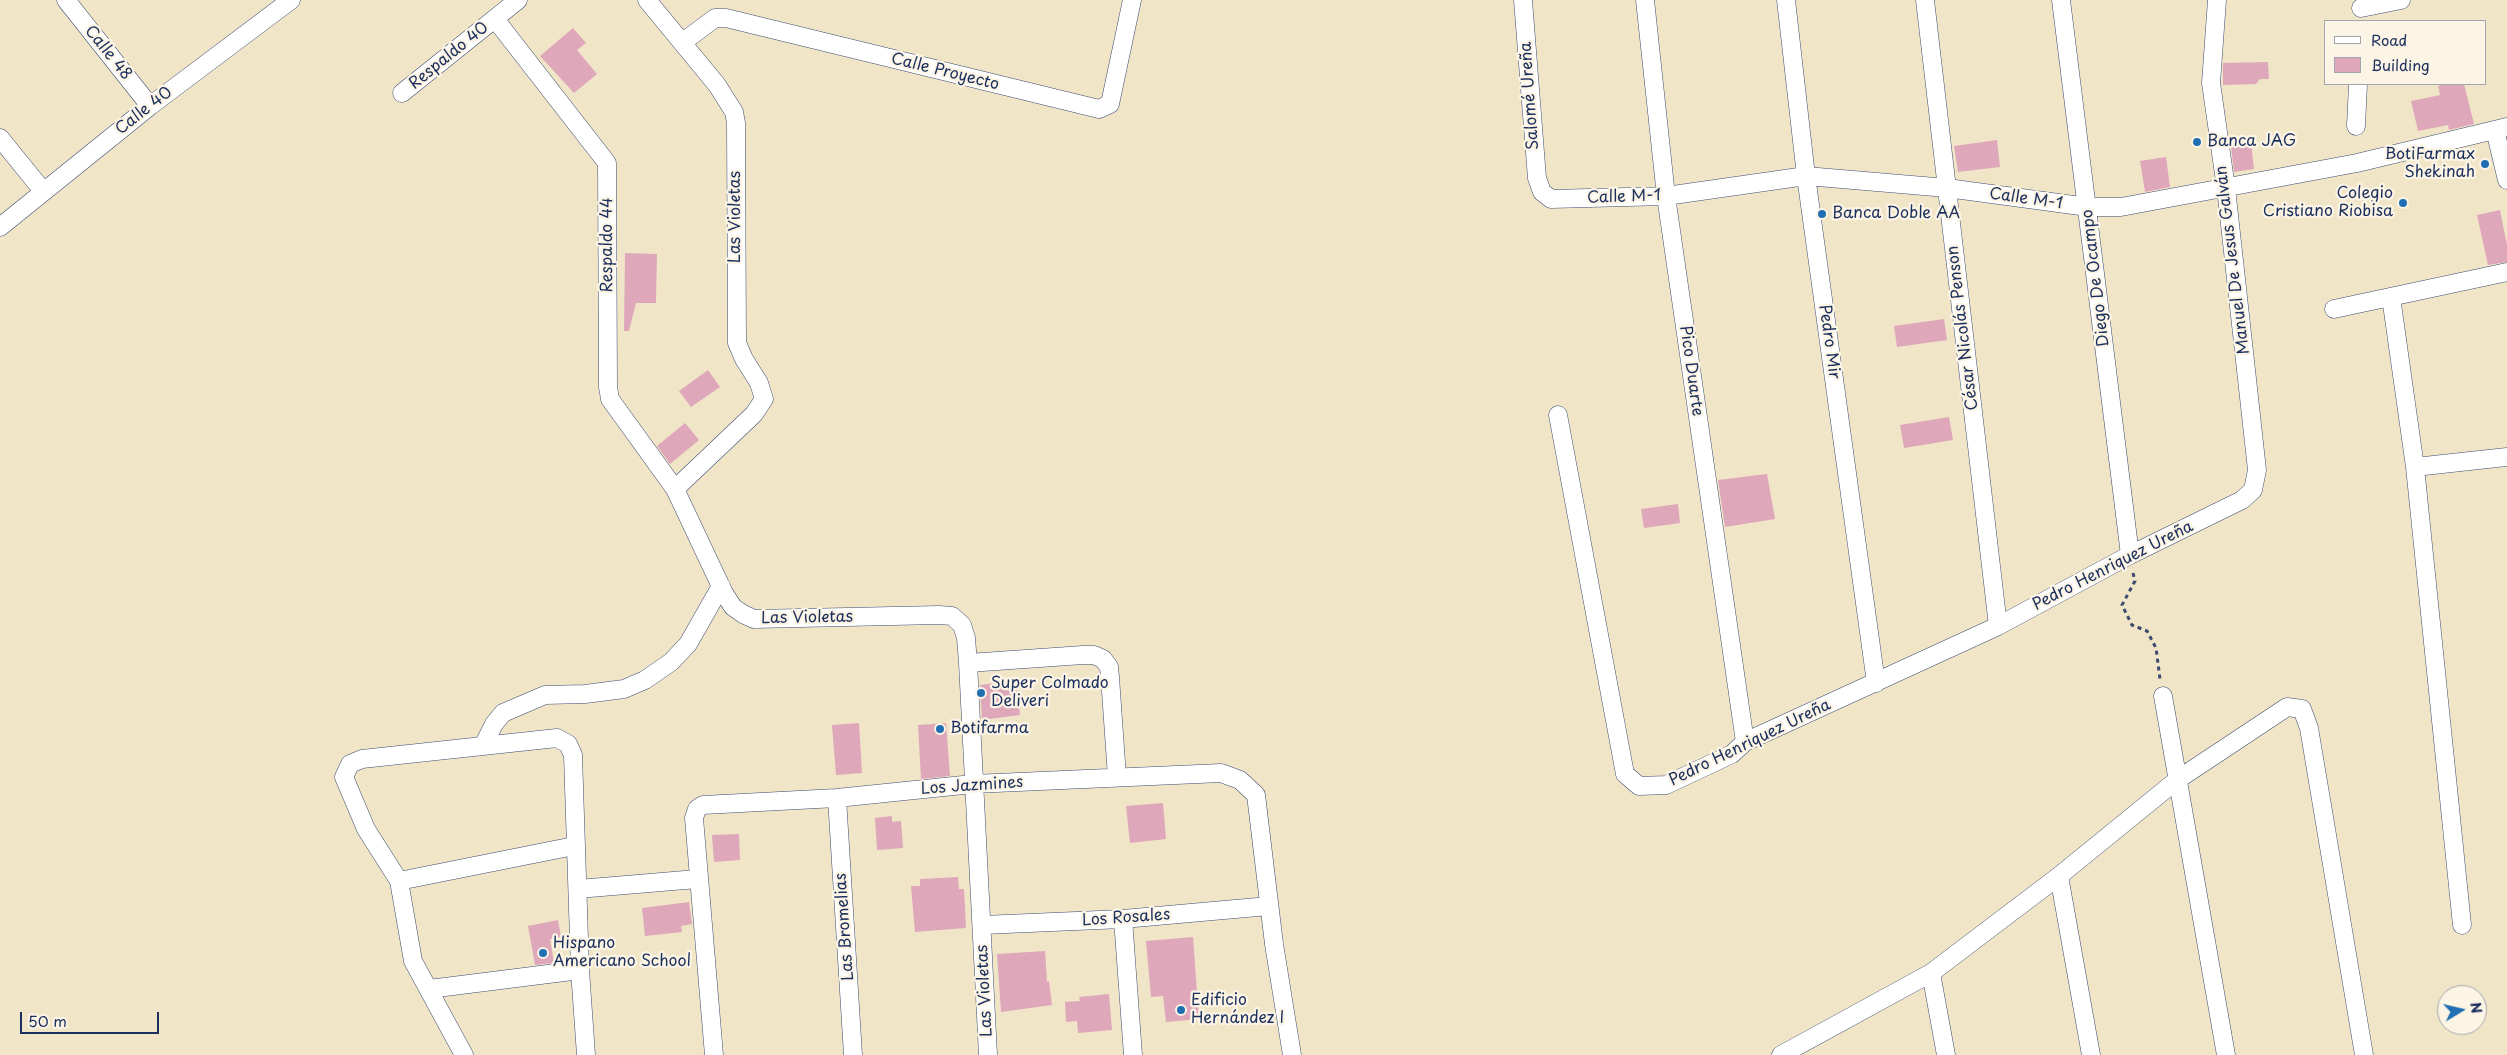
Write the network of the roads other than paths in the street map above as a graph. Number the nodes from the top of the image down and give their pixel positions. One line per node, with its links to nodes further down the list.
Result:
1 (66, 0): 18 (street, Calle 48)
2 (291, 0): 18 (street, Calle 40)
3 (518, 0): 14 (street, Respaldo 40)
4 (647, 0): 15 (street)
5 (1132, 0): 15 (street, Calle Proyecto)
6 (1523, 0): 27 (street, Salomé Ureña)
7 (1645, 0): 28 (street, Pico Duarte)
8 (1786, 0): 22 (street, Pedro Mir)
9 (1925, 0): 24 (street, César Nicolás Penson)
10 (2061, 0): 29 (street, Diego De Ocampo)
11 (2217, 0): 25 (street, Manuel De Jesus Galván)
12 (2401, 0): 13 (street)
13 (2361, 10)
14 (495, 18): 17 (street, Respaldo 40); 37 (street, Respaldo 44)
15 (683, 42): 37 (street, Las Violetas)
16 (2358, 85): 19 (street)
17 (402, 93)
18 (150, 106): 26 (street, Calle 40)
19 (2356, 126)
20 (2501, 128): 23 (street); 25 (street, Calle M-1)
21 (0, 138): 26 (street)
22 (1806, 176): 24 (street, Calle M-1); 28 (street, Calle M-1); 43 (street, Pedro Mir)
23 (2507, 180)
24 (1947, 188): 29 (street, Calle M-1); 41 (street, César Nicolás Penson)
25 (2226, 188): 29 (street, Calle M-1); 38 (street, Manuel De Jesus Galván)
26 (43, 191): 30 (street, Calle 40)
27 (1542, 192): 28 (street, Calle M-1)
28 (1666, 196): 45 (street, Pico Duarte)
29 (2088, 207): 39 (street, Diego De Ocampo)
30 (0, 226)
31 (2507, 272): 32 (street)
32 (2390, 297): 33 (street); 36 (street)
33 (2334, 309)
34 (1558, 415): 45 (street, Pedro Henriquez Ureña)
35 (2507, 457): 36 (street)
36 (2415, 467): 59 (street)
37 (675, 489): 40 (street, Las Violetas)
38 (2253, 490): 39 (street, Pedro Henriquez Ureña)
39 (2130, 555): 41 (street, Pedro Henriquez Ureña)
40 (721, 586): 42 (street, Las Violetas); 46 (street)
41 (1998, 626): 43 (street, Pedro Henriquez Ureña)
42 (968, 663): 47 (street); 49 (street, Las Violetas)
43 (1876, 683): 45 (street, Pedro Henriquez Ureña)
44 (2163, 696): 48 (street)
45 (1745, 742)
46 (483, 746): 51 (street); 54 (street)
47 (1117, 777): 49 (street, Los Jazmines); 56 (street, Los Jazmines)
48 (2177, 780): 52 (street); 73 (street); 74 (street)
49 (973, 784): 50 (street, Los Jazmines); 58 (street, Las Violetas)
50 (837, 798): 53 (street, Los Jazmines); 66 (street, Las Bromelias)
51 (574, 846): 54 (street); 55 (street)
52 (2059, 876): 61 (street); 72 (street)
53 (697, 879): 55 (street); 65 (street)
54 (400, 881): 62 (street)
55 (578, 888): 60 (street)
56 (1270, 906): 57 (street, Los Rosales); 69 (street)
57 (1123, 919): 58 (street, Los Rosales); 68 (street)
58 (982, 925): 67 (street, Las Violetas)
59 (2462, 925)
60 (580, 970): 62 (street); 64 (street)
61 (1931, 973): 70 (street); 71 (street)
62 (429, 989): 63 (street)
63 (464, 1055)
64 (586, 1055)
65 (714, 1055)
66 (853, 1055)
67 (988, 1055)
68 (1133, 1055)
69 (1292, 1055)
70 (1781, 1055)
71 (1946, 1055)
72 (2091, 1055)
73 (2226, 1055)
74 (2364, 1055)

